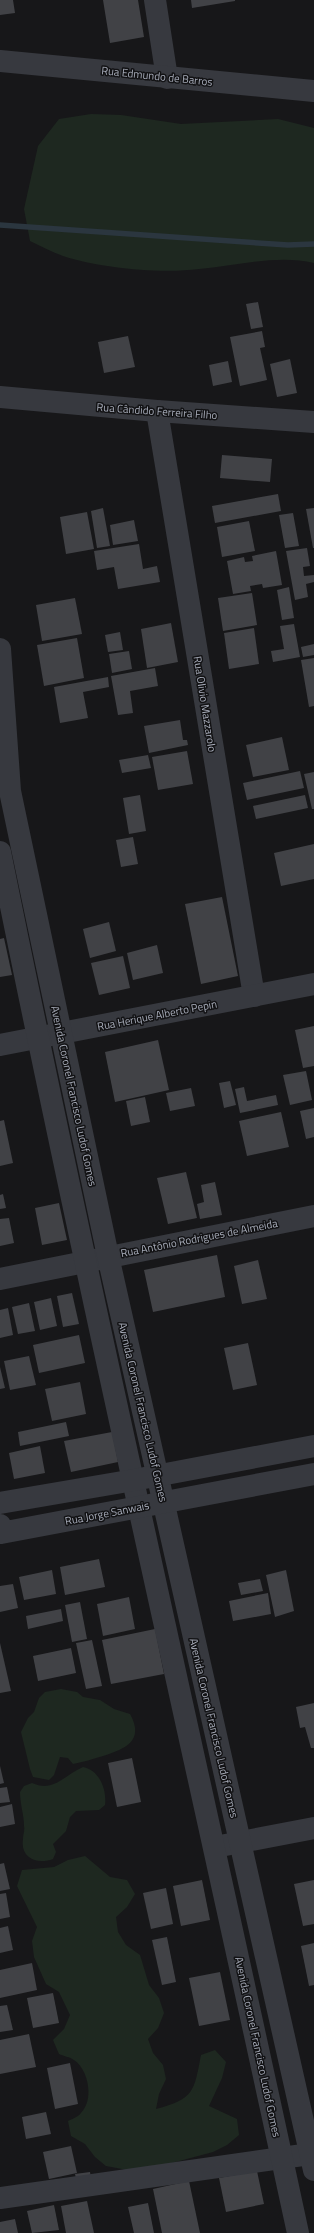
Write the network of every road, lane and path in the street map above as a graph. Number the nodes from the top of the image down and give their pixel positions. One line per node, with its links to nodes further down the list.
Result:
1 (155, 0): 3 (street)
2 (0, 61): 3 (street, Rua Edmundo de Barros)
3 (167, 78): 4 (street, Rua Edmundo de Barros)
4 (314, 91)
5 (0, 397): 6 (street, Rua Cândido Ferreira Filho)
6 (157, 411): 7 (street, Rua Cândido Ferreira Filho); 12 (street, Rua Olivio Mazzarolo)
7 (314, 422)
8 (0, 649): 9 (street, Avenida Coronel Francisco Ludof Gomes)
9 (5, 792): 13 (street, Avenida Coronel Francisco Ludof Gomes)
10 (0, 852): 14 (street, Avenida Coronel Francisco Ludof Gomes)
11 (314, 984): 12 (street, Rua Herique Alberto Pepin)
12 (254, 996): 13 (street, Rua Herique Alberto Pepin)
13 (62, 1034): 14 (street, Rua Herique Alberto Pepin); 17 (street, Avenida Coronel Francisco Ludof Gomes)
14 (38, 1038): 15 (street, Rua Herique Alberto Pepin); 18 (street, Avenida Coronel Francisco Ludof Gomes)
15 (0, 1045)
16 (314, 1216): 17 (street, Rua Antônio Rodrigues de Almeida)
17 (108, 1256): 18 (street, Rua Antônio Rodrigues de Almeida); 22 (street, Avenida Coronel Francisco Ludof Gomes)
18 (84, 1261): 19 (street, Rua Antônio Rodrigues de Almeida); 23 (street, Avenida Coronel Francisco Ludof Gomes)
19 (0, 1278)
20 (314, 1446): 22 (street)
21 (314, 1474): 24 (street, Rua Jorge Sanwais)
22 (158, 1476): 23 (street); 24 (street, Avenida Coronel Francisco Ludof Gomes)
23 (134, 1480): 25 (street); 26 (street, Avenida Coronel Francisco Ludof Gomes)
24 (163, 1502): 26 (street, Rua Jorge Sanwais); 29 (street, Avenida Coronel Francisco Ludof Gomes)
25 (0, 1503)
26 (139, 1507): 27 (street, Rua Jorge Sanwais); 30 (street, Avenida Coronel Francisco Ludof Gomes)
27 (0, 1525)
28 (314, 1828): 29 (street)
29 (239, 1842): 30 (street); 32 (street, Avenida Coronel Francisco Ludof Gomes)
30 (215, 1847): 31 (street, Avenida Coronel Francisco Ludof Gomes)
31 (282, 2159): 32 (street); 33 (street); 34 (street, Avenida Coronel Francisco Ludof Gomes)
32 (312, 2162)
33 (0, 2198)
34 (298, 2233)

